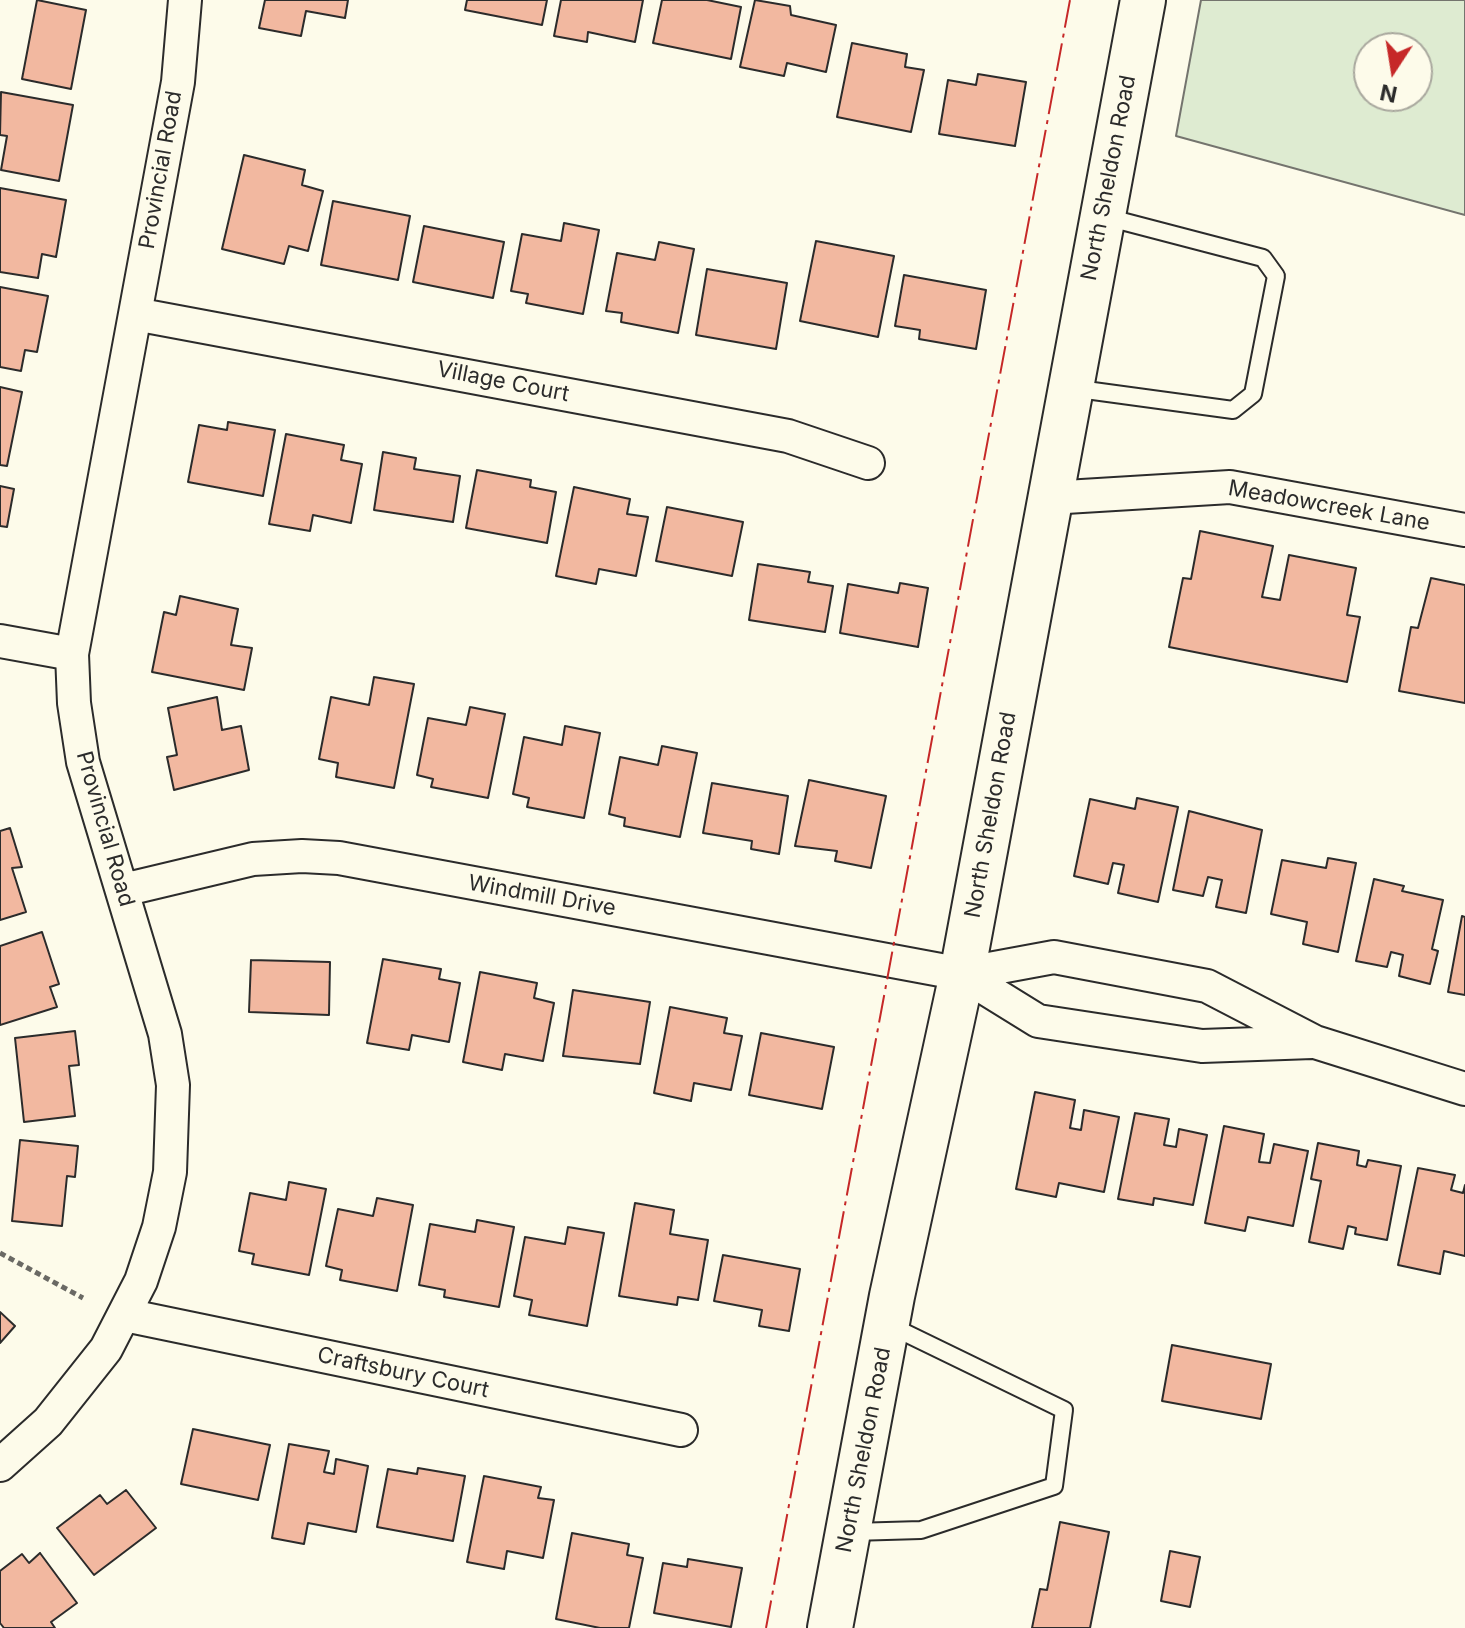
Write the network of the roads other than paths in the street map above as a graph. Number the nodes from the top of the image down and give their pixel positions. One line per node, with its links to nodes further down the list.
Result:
1 (185, 0): 4 (street, Provincial Road)
2 (1143, 0): 3 (street, North Sheldon Road)
3 (1102, 216): 5 (street, North Sheldon Road); 5 (lane)
4 (135, 314): 6 (street, Village Court); 10 (street, Provincial Road)
5 (1070, 388): 7 (street, North Sheldon Road)
6 (868, 463)
7 (1049, 498): 8 (street, Meadowcreek Lane); 12 (street, North Sheldon Road)
8 (1465, 530)
9 (0, 641): 10 (street)
10 (72, 654): 11 (street, Provincial Road)
11 (123, 890): 12 (street, Windmill Drive); 15 (street, Provincial Road)
12 (962, 974): 13 (street, Windmill Drive); 13 (street, Windmill Drive); 16 (street, North Sheldon Road)
13 (1315, 1042): 14 (street, Windmill Drive)
14 (1465, 1089)
15 (125, 1315): 17 (street, Craftsbury Court); 18 (street, Provincial Road)
16 (887, 1324): 19 (street, North Sheldon Road); 19 (lane)
17 (681, 1430)
18 (0, 1465)
19 (848, 1532): 20 (street, North Sheldon Road)
20 (830, 1628)

